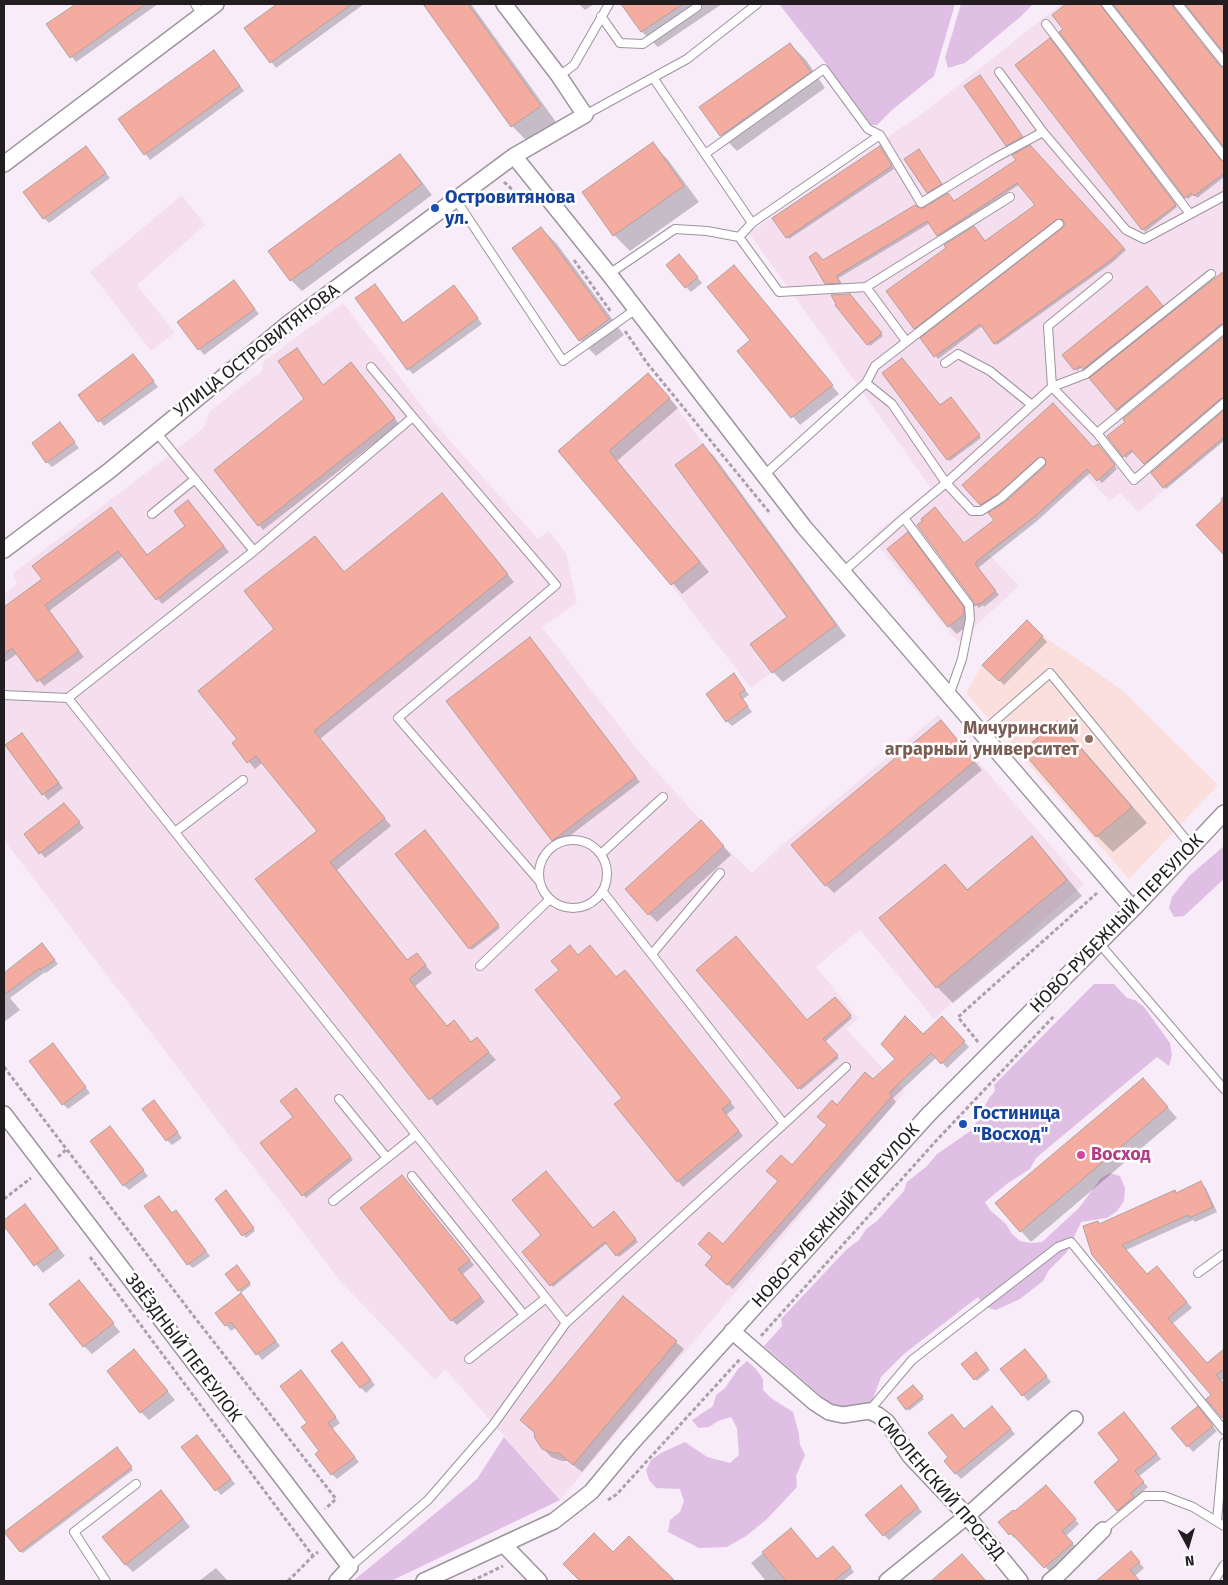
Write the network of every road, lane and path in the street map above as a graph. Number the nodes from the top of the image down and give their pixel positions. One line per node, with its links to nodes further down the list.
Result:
1 (216, 4): 8 (street)
2 (504, 4): 13 (street)
3 (608, 4): 9 (lane)
4 (757, 4): 14 (lane)
5 (1106, 4): 20 (lane)
6 (1178, 4): 11 (lane)
7 (697, 7): 9 (lane)
8 (198, 9): 21 (street)
9 (601, 16): 13 (lane)
10 (1046, 24): 27 (lane)
11 (1224, 62)
12 (999, 72): 16 (lane)
13 (559, 76): 15 (street)
14 (654, 79): 15 (lane); 18 (lane)
15 (585, 115): 19 (street, УЛИЦА ОСТРОВИТЯНОВА)
16 (1043, 132): 17 (lane); 27 (lane)
17 (880, 135): 18 (lane); 28 (lane)
18 (705, 154): 28 (lane)
19 (514, 156): 22 (street, УЛИЦА ОСТРОВИТЯНОВА); 32 (street)
20 (1224, 156)
21 (4, 164)
22 (493, 172): 25 (street, УЛИЦА ОСТРОВИТЯНОВА); 26 (path)
23 (1224, 196): 27 (lane)
24 (1010, 197): 35 (lane)
25 (456, 200): 37 (lane); 47 (street, УЛИЦА ОСТРОВИТЯНОВА)
26 (536, 210)
27 (1190, 214)
28 (752, 223): 30 (lane)
29 (1059, 224): 39 (lane)
30 (739, 237): 32 (lane); 35 (lane)
31 (572, 257): 37 (path)
32 (609, 274): 36 (street)
33 (1211, 274): 43 (lane)
34 (1108, 277): 43 (lane)
35 (866, 286): 39 (lane)
36 (636, 309): 37 (lane); 50 (street)
37 (618, 322): 54 (path)
38 (1224, 329): 48 (lane)
39 (906, 341): 42 (lane)
40 (945, 363): 45 (lane)
41 (371, 367): 46 (lane)
42 (866, 383): 50 (lane); 52 (lane)
43 (1052, 388): 45 (lane); 48 (lane)
44 (1224, 403): 48 (lane)
45 (1032, 405): 52 (lane)
46 (413, 417): 57 (lane); 70 (lane)
47 (156, 432): 51 (lane); 56 (street, УЛИЦА ОСТРОВИТЯНОВА)
48 (1097, 433)
49 (1041, 462): 52 (lane)
50 (764, 476): 58 (street)
51 (195, 479): 53 (lane); 57 (lane)
52 (946, 483): 55 (lane)
53 (152, 514)
54 (772, 517)
55 (904, 518): 58 (lane); 60 (lane)
56 (4, 550)
57 (254, 551): 61 (lane)
58 (843, 572): 60 (street)
59 (4, 696): 61 (lane)
60 (949, 696): 62 (street)
61 (68, 698): 66 (lane)
62 (982, 733): 67 (lane); 74 (street)
63 (243, 780): 66 (lane)
64 (663, 797): 68 (lane)
65 (1224, 813): 67 (street, НОВО-РУБЕЖНЫЙ ПЕРЕУЛОК)
66 (174, 832): 86 (lane)
67 (1192, 847): 74 (street, НОВО-РУБЕЖНЫЙ ПЕРЕУЛОК)
68 (601, 854): 70 (lane); 72 (lane)
69 (720, 873): 76 (lane)
70 (540, 882): 73 (lane)
71 (1091, 885): 79 (path)
72 (602, 892): 73 (lane); 76 (lane)
73 (550, 899): 77 (lane)
74 (1133, 908): 75 (street, НОВО-РУБЕЖНЫЙ ПЕРЕУЛОК)
75 (1099, 943): 79 (street, НОВО-РУБЕЖНЫЙ ПЕРЕУЛОК); 82 (lane)
76 (652, 954): 85 (lane)
77 (480, 966)
78 (1056, 1013): 99 (path)
79 (989, 1054): 98 (street, НОВО-РУБЕЖНЫЙ ПЕРЕУЛОК)
80 (4, 1067): 108 (path)
81 (846, 1067): 85 (lane)
82 (1224, 1089)
83 (339, 1099): 87 (lane)
84 (4, 1114): 108 (street, ЗВЁЗДНЫЙ ПЕРЕУЛОК)
85 (784, 1124): 97 (lane)
86 (416, 1135): 87 (lane); 95 (lane)
87 (387, 1158): 91 (lane)
88 (25, 1171): 90 (path)
89 (412, 1176): 96 (lane)
90 (36, 1186)
91 (333, 1201)
92 (1224, 1254): 94 (lane)
93 (89, 1257): 113 (path)
94 (1198, 1274)
95 (546, 1298): 96 (lane); 97 (lane)
96 (524, 1315): 100 (lane)
97 (566, 1323): 116 (lane)
98 (732, 1331): 99 (street, СМОЛЕНСКИЙ ПРОЕЗД); 112 (street, НОВО-РУБЕЖНЫЙ ПЕРЕУЛОК)
99 (751, 1347): 101 (street, СМОЛЕНСКИЙ ПРОЕЗД); 106 (path)
100 (469, 1359)
101 (869, 1411): 103 (lane); 107 (street, СМОЛЕНСКИЙ ПРОЕЗД)
102 (1075, 1419): 107 (street)
103 (1224, 1430)
104 (1224, 1442): 109 (lane)
105 (136, 1484): 117 (lane)
106 (601, 1504)
107 (967, 1516): 123 (street); 124 (street, СМОЛЕНСКИЙ ПРОЕЗД)
108 (313, 1519): 111 (street, ЗВЁЗДНЫЙ ПЕРЕУЛОК)
109 (1221, 1524): 110 (lane)
110 (1103, 1530): 125 (street)
111 (330, 1541): 113 (path); 116 (street, ЗВЁЗДНЫЙ ПЕРЕУЛОК)
112 (504, 1545): 114 (street); 120 (street, НОВО-РУБЕЖНЫЙ ПЕРЕУЛОК)
113 (314, 1556): 118 (path)
114 (517, 1559): 121 (path); 122 (street)
115 (1224, 1565): 126 (lane)
116 (350, 1567): 119 (street)
117 (106, 1581)
118 (288, 1581)
119 (337, 1581)
120 (424, 1581)
121 (472, 1581)
122 (539, 1581)
123 (887, 1581)
124 (1020, 1581)
125 (1050, 1581)
126 (1214, 1581)

